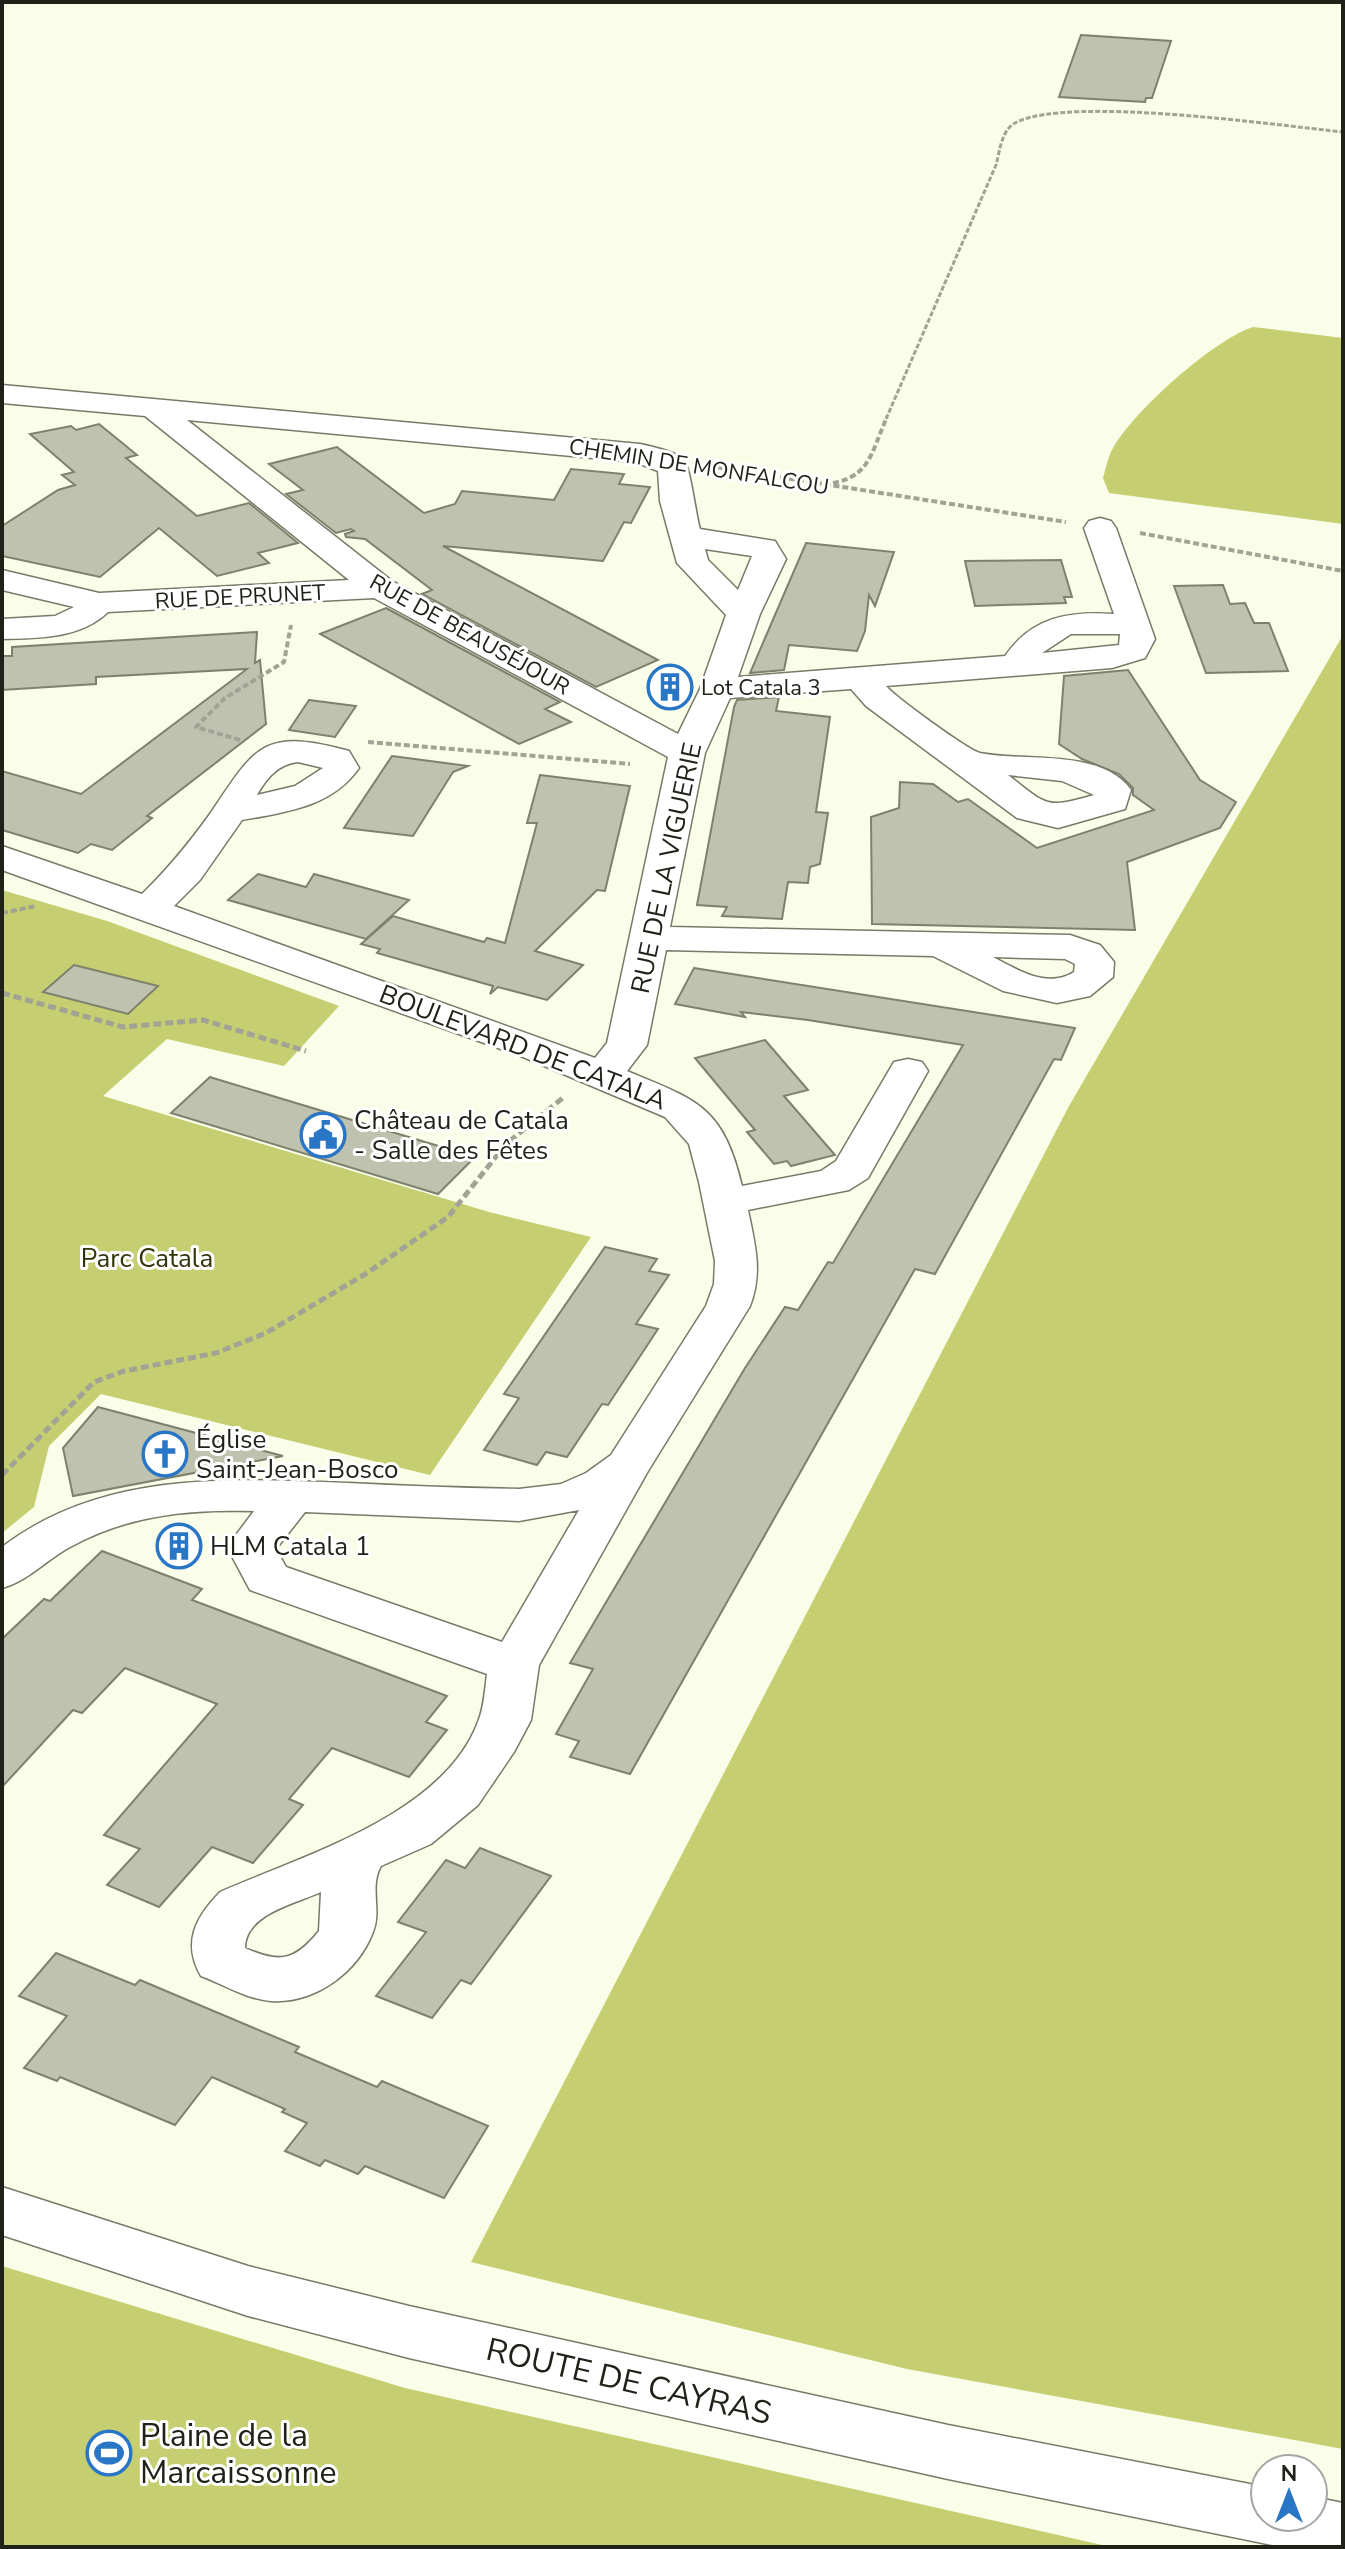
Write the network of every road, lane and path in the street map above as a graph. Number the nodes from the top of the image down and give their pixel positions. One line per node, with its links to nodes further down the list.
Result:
1 (1343, 132): 5 (path)
2 (2, 394): 3 (street, CHEMIN DE MONFALCOU)
3 (152, 407): 4 (street, CHEMIN DE MONFALCOU); 10 (street, RUE DE BEAUSÉJOUR)
4 (673, 466): 5 (path, CHEMIN DE MONFALCOU); 7 (street)
5 (824, 484): 6 (path, CHEMIN DE MONFALCOU)
6 (1100, 528): 8 (path, CHEMIN DE MONFALCOU); 15 (street)
7 (684, 536): 13 (street); 13 (street, RUE DE LA VIGUERIE)
8 (1343, 571)
9 (2, 580): 12 (street, RUE DE PRUNET)
10 (380, 588): 11 (street, RUE DE PRUNET); 19 (street, RUE DE BEAUSÉJOUR)
11 (296, 594): 12 (street, RUE DE PRUNET); 17 (path)
12 (99, 603): 14 (street, RUE DE PRUNET)
13 (743, 614): 16 (street, RUE DE LA VIGUERIE)
14 (2, 629)
15 (862, 680): 16 (street); 20 (street)
16 (717, 689): 19 (street, RUE DE LA VIGUERIE)
17 (283, 752): 18 (street); 21 (street)
18 (336, 759): 19 (path); 21 (street)
19 (685, 761): 26 (street, RUE DE LA VIGUERIE)
20 (969, 763)
21 (230, 811): 24 (street)
22 (2, 857): 24 (street, BOULEVARD DE CATALA)
23 (41, 905): 25 (path)
24 (149, 909): 31 (street, BOULEVARD DE CATALA)
25 (2, 913)
26 (651, 938): 27 (street); 31 (street, RUE DE LA VIGUERIE)
27 (942, 945)
28 (2, 993): 29 (path)
29 (306, 1051)
30 (908, 1071): 33 (street)
31 (603, 1074): 33 (street, BOULEVARD DE CATALA)
32 (558, 1102): 35 (path)
33 (724, 1202): 34 (street, BOULEVARD DE CATALA)
34 (628, 1466): 36 (street, BOULEVARD DE CATALA); 38 (street)
35 (2, 1475)
36 (292, 1497): 37 (street, BOULEVARD DE CATALA); 38 (street)
37 (2, 1572)
38 (514, 1665): 39 (street)
39 (360, 1856)
40 (2, 2211): 41 (street, ROUTE DE CAYRAS)
41 (1249, 2512)

